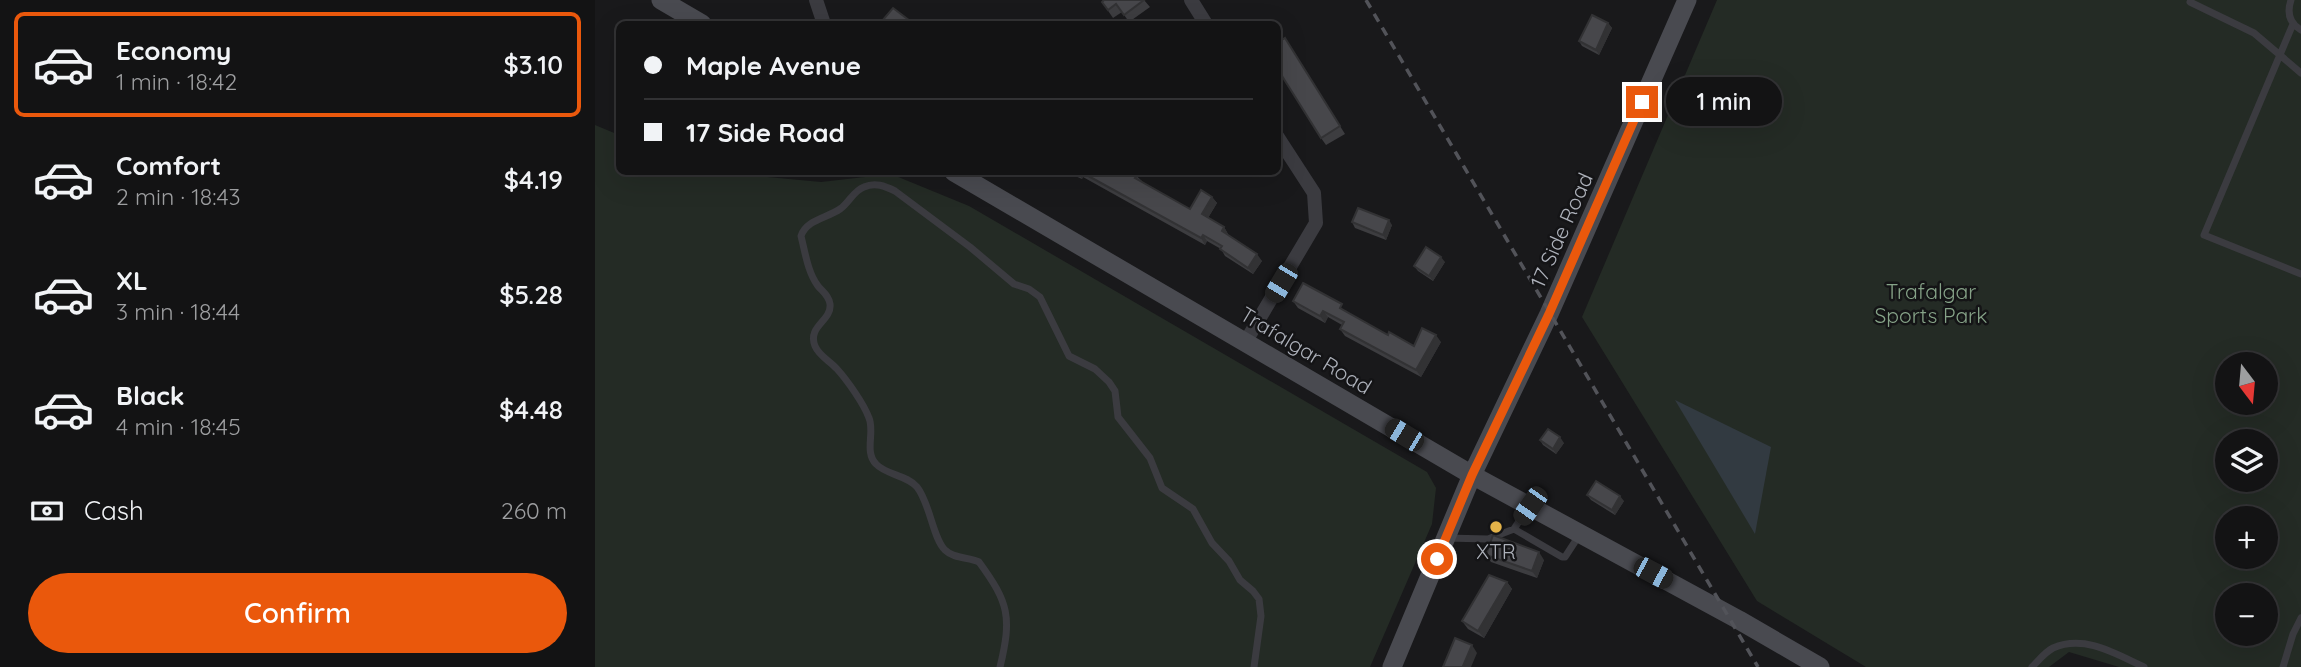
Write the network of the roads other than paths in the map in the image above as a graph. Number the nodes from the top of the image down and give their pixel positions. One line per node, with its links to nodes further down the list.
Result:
1 (661, 0): 7 (main road)
2 (816, 0): 8 (street)
3 (1191, 0): 9 (street)
4 (1687, 0): 18 (main road, 17 Side Road)
5 (2191, 0): 12 (lane)
6 (2291, 0): 10 (lane)
7 (697, 21)
8 (823, 21)
9 (1204, 21)
10 (2293, 24): 11 (lane); 12 (lane)
11 (2301, 30)
12 (2280, 54): 13 (lane); 16 (lane)
13 (2301, 73)
14 (1281, 142): 17 (street)
15 (959, 175): 17 (main road, Trafalgar Road)
16 (2301, 274)
17 (1246, 341): 18 (main road, Trafalgar Road)
18 (1472, 475): 19 (main road, Trafalgar Road); 22 (main road, 17 Side Road)
19 (1530, 506): 20 (lane); 21 (main road, Trafalgar Road)
20 (1514, 529): 21 (lane); 22 (lane)
21 (1580, 534): 27 (main road, Trafalgar Road)
22 (1446, 538): 26 (main road, 17 Side Road)
23 (2301, 618): 30 (lane)
24 (1000, 667): 25 (lane)
25 (1254, 667)
26 (1392, 667)
27 (1820, 667)
28 (2032, 667): 29 (lane)
29 (2144, 667)
30 (2283, 667)

